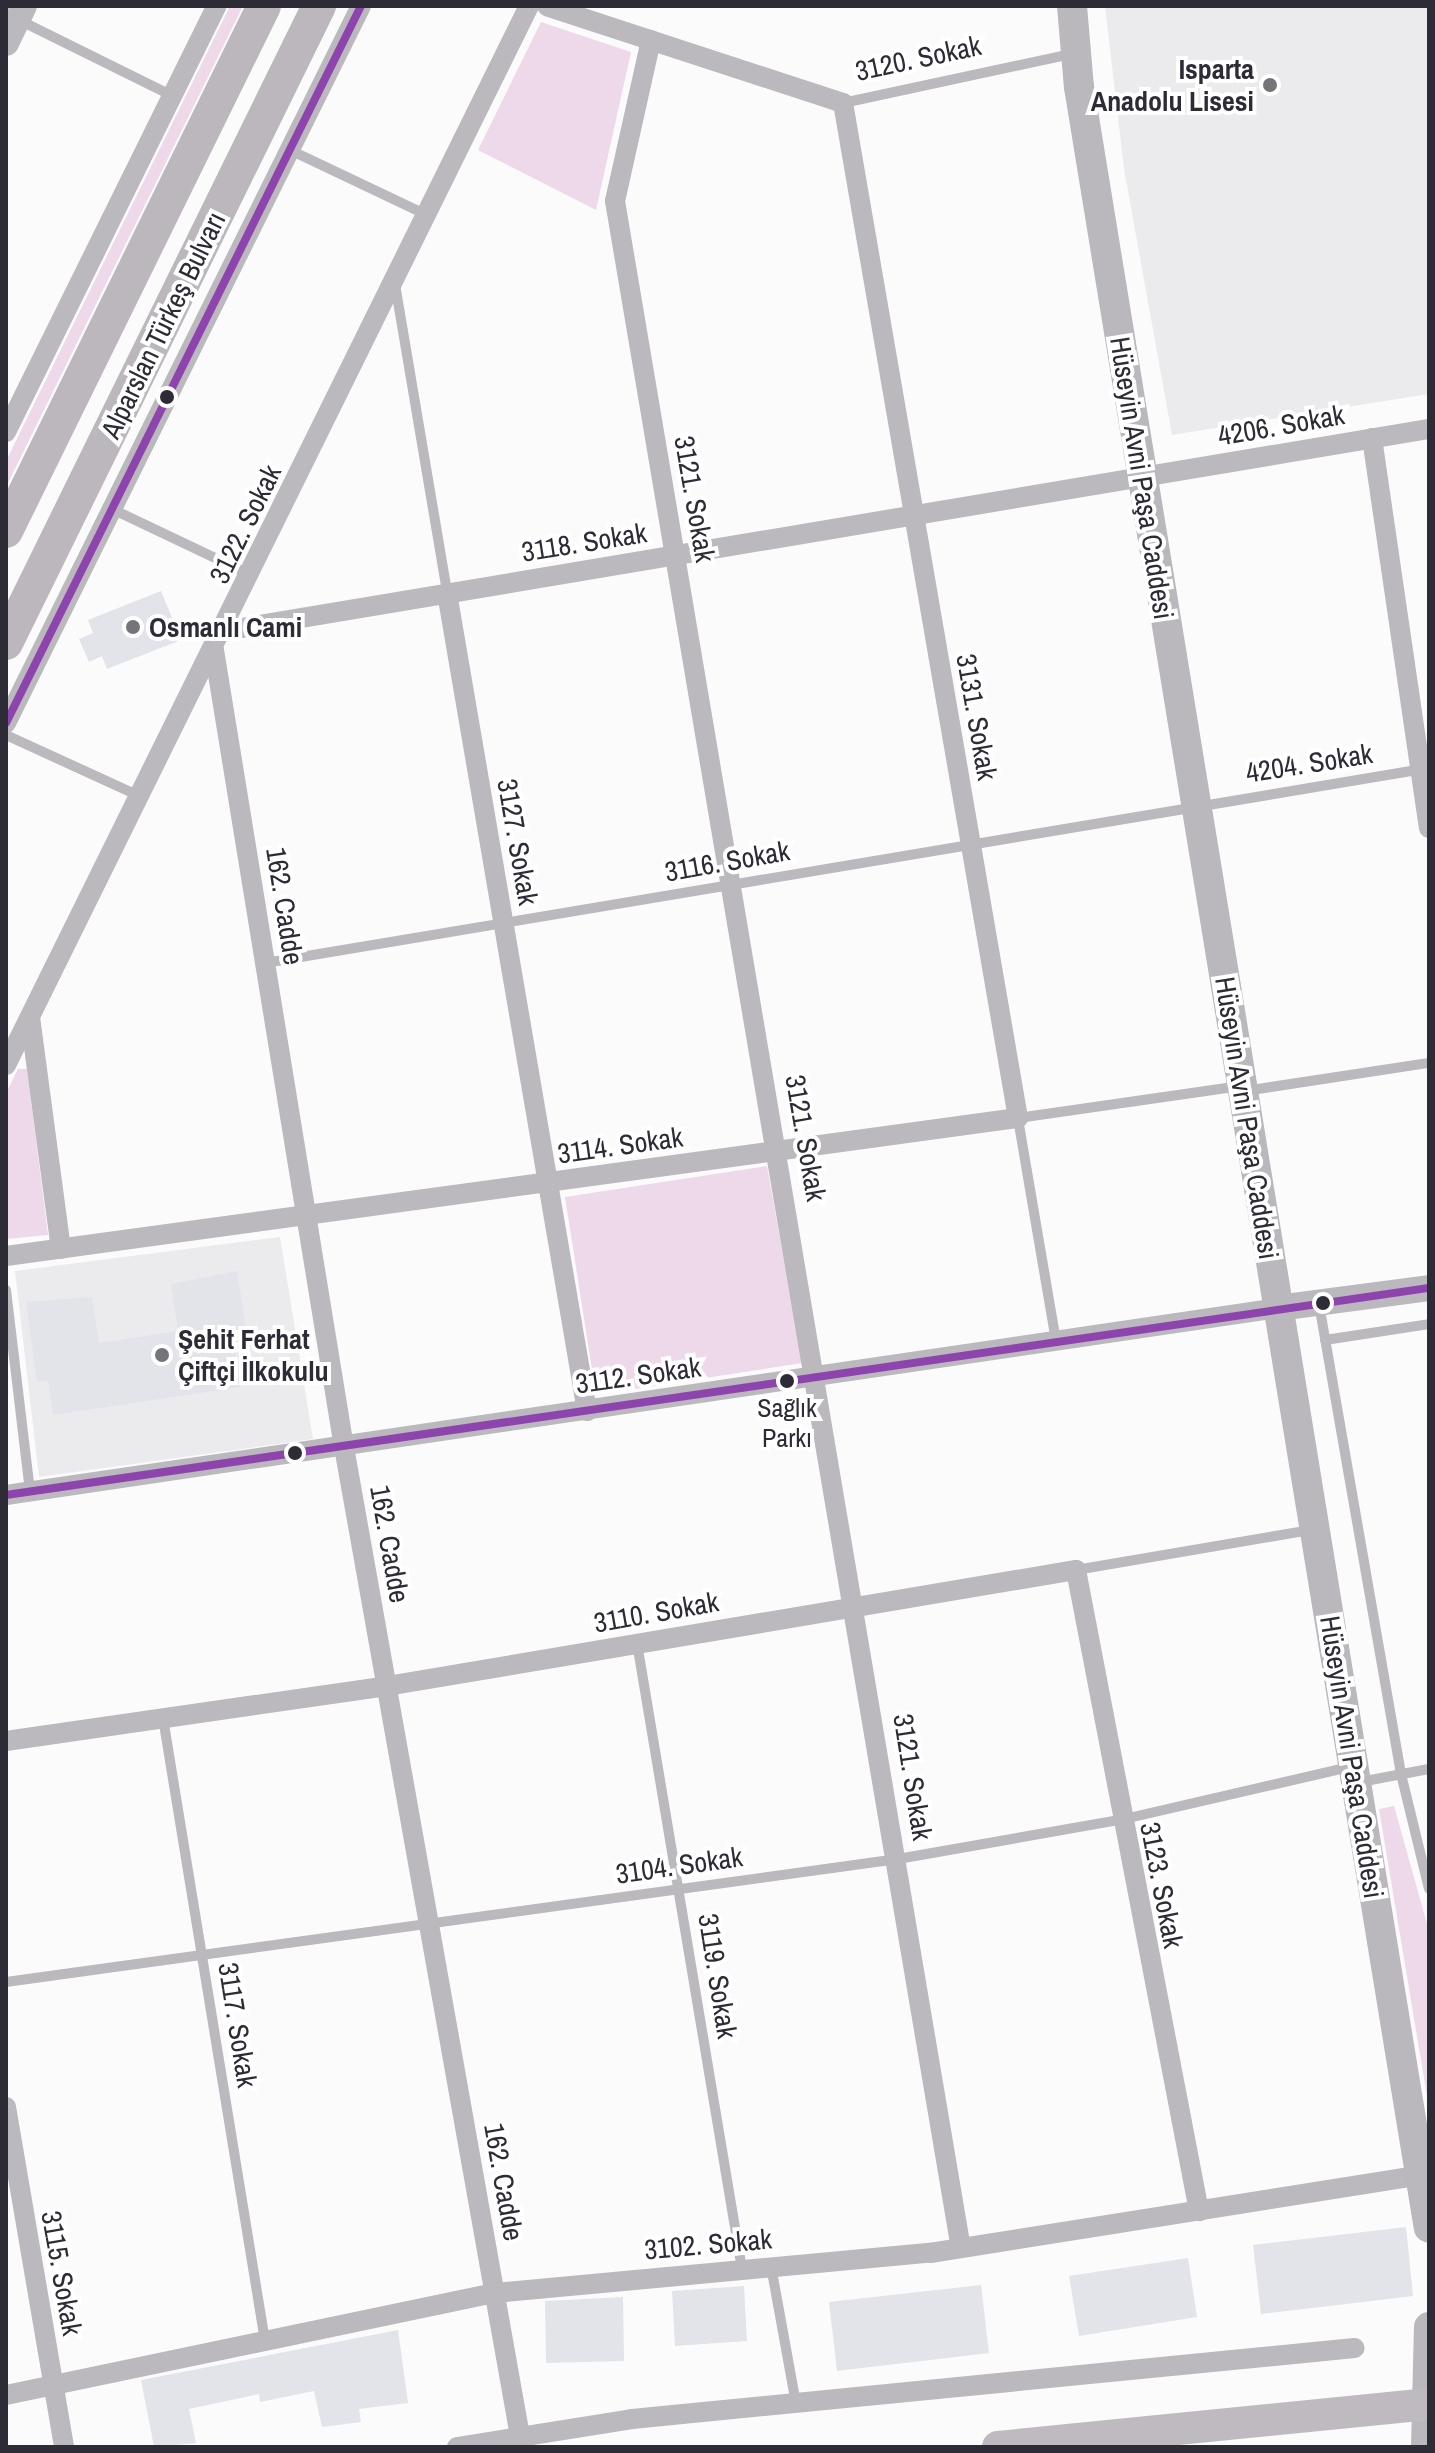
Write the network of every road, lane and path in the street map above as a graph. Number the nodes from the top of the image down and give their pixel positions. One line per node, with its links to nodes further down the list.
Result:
1 (217, 6): 11 (street)
2 (264, 6): 22 (highway, Alparslan Türkeş Bulvarı)
3 (319, 6): 27 (highway, Alparslan Türkeş Bulvarı)
4 (361, 6): 13 (street)
5 (529, 6): 14 (street, 3122. Sokak)
6 (547, 6): 9 (street, 3120. Sokak)
7 (1072, 6): 10 (main road, Hüseyin Avni Paşa Caddesi)
8 (16, 23): 11 (lane)
9 (651, 40): 12 (street, 3120. Sokak); 23 (street, 3121. Sokak)
10 (1075, 53): 12 (lane, 3120. Sokak); 19 (main road, Hüseyin Avni Paşa Caddesi)
11 (173, 96): 17 (street)
12 (843, 103): 21 (street, 3131. Sokak)
13 (290, 150): 14 (lane); 20 (street)
14 (427, 215): 15 (street, 3122. Sokak)
15 (394, 282): 24 (street, 3122. Sokak); 25 (lane, 3127. Sokak)
16 (1429, 429): 18 (street, 4206. Sokak)
17 (6, 432)
18 (1372, 438): 19 (street, 4206. Sokak); 31 (street)
19 (1142, 477): 21 (street, 3118. Sokak); 33 (main road, Hüseyin Avni Paşa Caddesi)
20 (112, 509): 24 (lane); 29 (street)
21 (914, 515): 23 (street, 3118. Sokak); 35 (street, 3131. Sokak)
22 (6, 531)
23 (676, 555): 25 (street, 3118. Sokak); 36 (street, 3121. Sokak)
24 (251, 575): 26 (street, 3122. Sokak)
25 (447, 593): 26 (street, 3118. Sokak); 37 (street, 3127. Sokak)
26 (224, 631): 28 (street, 3122. Sokak)
27 (6, 643)
28 (214, 650): 32 (street, 3122. Sokak); 38 (street, 162. Cadde)
29 (6, 723)
30 (6, 735): 32 (lane)
31 (1425, 768): 33 (lane, 4204. Sokak); 34 (street)
32 (141, 797): 39 (street, 3122. Sokak)
33 (1196, 806): 35 (lane, 3116. Sokak); 42 (main road, Hüseyin Avni Paşa Caddesi)
34 (1429, 828)
35 (971, 844): 36 (lane, 3116. Sokak); 43 (street, 3131. Sokak)
36 (733, 884): 37 (lane, 3116. Sokak); 44 (street, 3121. Sokak)
37 (504, 923): 38 (lane, 3116. Sokak); 45 (street, 3127. Sokak)
38 (265, 963): 46 (street, 162. Cadde)
39 (30, 1017): 41 (street, 3122. Sokak); 47 (street)
40 (1429, 1063): 42 (lane, 3114. Sokak)
41 (6, 1065)
42 (1242, 1089): 43 (lane, 3114. Sokak); 52 (main road, Hüseyin Avni Paşa Caddesi)
43 (1018, 1118): 44 (street, 3114. Sokak); 55 (lane, 3131. Sokak)
44 (780, 1151): 45 (street, 3114. Sokak); 56 (street, 3121. Sokak)
45 (548, 1184): 46 (street, 3114. Sokak); 57 (street, 3127. Sokak)
46 (307, 1218): 47 (street, 3114. Sokak); 58 (street, 162. Cadde)
47 (61, 1249): 48 (street, 3114. Sokak)
48 (6, 1256)
49 (1429, 1288): 51 (street)
50 (6, 1290): 59 (lane)
51 (1318, 1302): 52 (street); 54 (lane)
52 (1278, 1308): 55 (street, 3112. Sokak); 61 (main road, Hüseyin Avni Paşa Caddesi)
53 (1429, 1324): 54 (lane)
54 (1325, 1340): 70 (lane)
55 (1056, 1341): 56 (street, 3112. Sokak)
56 (819, 1376): 57 (street, 3112. Sokak); 63 (street, 3121. Sokak)
57 (587, 1411): 58 (street, 3112. Sokak)
58 (344, 1447): 59 (street, 3112. Sokak); 65 (street, 162. Cadde)
59 (30, 1492): 60 (street, 3112. Sokak)
60 (6, 1495)
61 (1315, 1529): 62 (lane, 3110. Sokak); 69 (main road, Hüseyin Avni Paşa Caddesi)
62 (1076, 1570): 63 (street, 3110. Sokak); 71 (street, 3123. Sokak)
63 (857, 1606): 64 (street, 3110. Sokak); 72 (street, 3121. Sokak)
64 (637, 1643): 65 (street, 3110. Sokak); 73 (lane, 3119. Sokak)
65 (387, 1686): 66 (street, 3110. Sokak); 75 (street, 162. Cadde)
66 (163, 1718): 67 (street, 3110. Sokak); 76 (lane, 3117. Sokak)
67 (6, 1741)
68 (1429, 1769): 70 (lane, 3104. Sokak)
69 (1355, 1774): 70 (lane, 3104. Sokak); 71 (lane, 3104. Sokak); 79 (main road, Hüseyin Avni Paşa Caddesi)
70 (1401, 1774): 74 (lane)
71 (1120, 1820): 72 (lane, 3104. Sokak); 80 (street, 3123. Sokak)
72 (898, 1859): 73 (lane, 3104. Sokak); 82 (street, 3121. Sokak)
73 (679, 1889): 75 (lane, 3104. Sokak); 84 (lane, 3119. Sokak)
74 (1429, 1889)
75 (429, 1924): 76 (lane, 3104. Sokak); 85 (street, 162. Cadde)
76 (202, 1956): 77 (lane, 3104. Sokak); 87 (lane, 3117. Sokak)
77 (6, 1982)
78 (6, 2107): 89 (street, 3115. Sokak)
79 (1420, 2175): 80 (street, 3102. Sokak); 81 (main road, Hüseyin Avni Paşa Caddesi)
80 (1199, 2211): 82 (street, 3102. Sokak)
81 (1429, 2228)
82 (961, 2248): 83 (street, 3102. Sokak)
83 (771, 2266): 84 (street, 3102. Sokak); 91 (lane)
84 (742, 2269): 85 (street, 3102. Sokak)
85 (495, 2293): 87 (street, 3102. Sokak); 93 (street, 162. Cadde)
86 (1429, 2327): 92 (main road)
87 (265, 2341): 89 (street, 3102. Sokak)
88 (1355, 2348): 91 (street)
89 (53, 2385): 90 (street, 3102. Sokak); 94 (street, 3115. Sokak)
90 (6, 2395)
91 (796, 2403): 93 (street)
92 (1426, 2404): 96 (main road); 97 (main road)
93 (521, 2440): 95 (street)
94 (64, 2447)
95 (457, 2447)
96 (998, 2447)
97 (1426, 2447)

